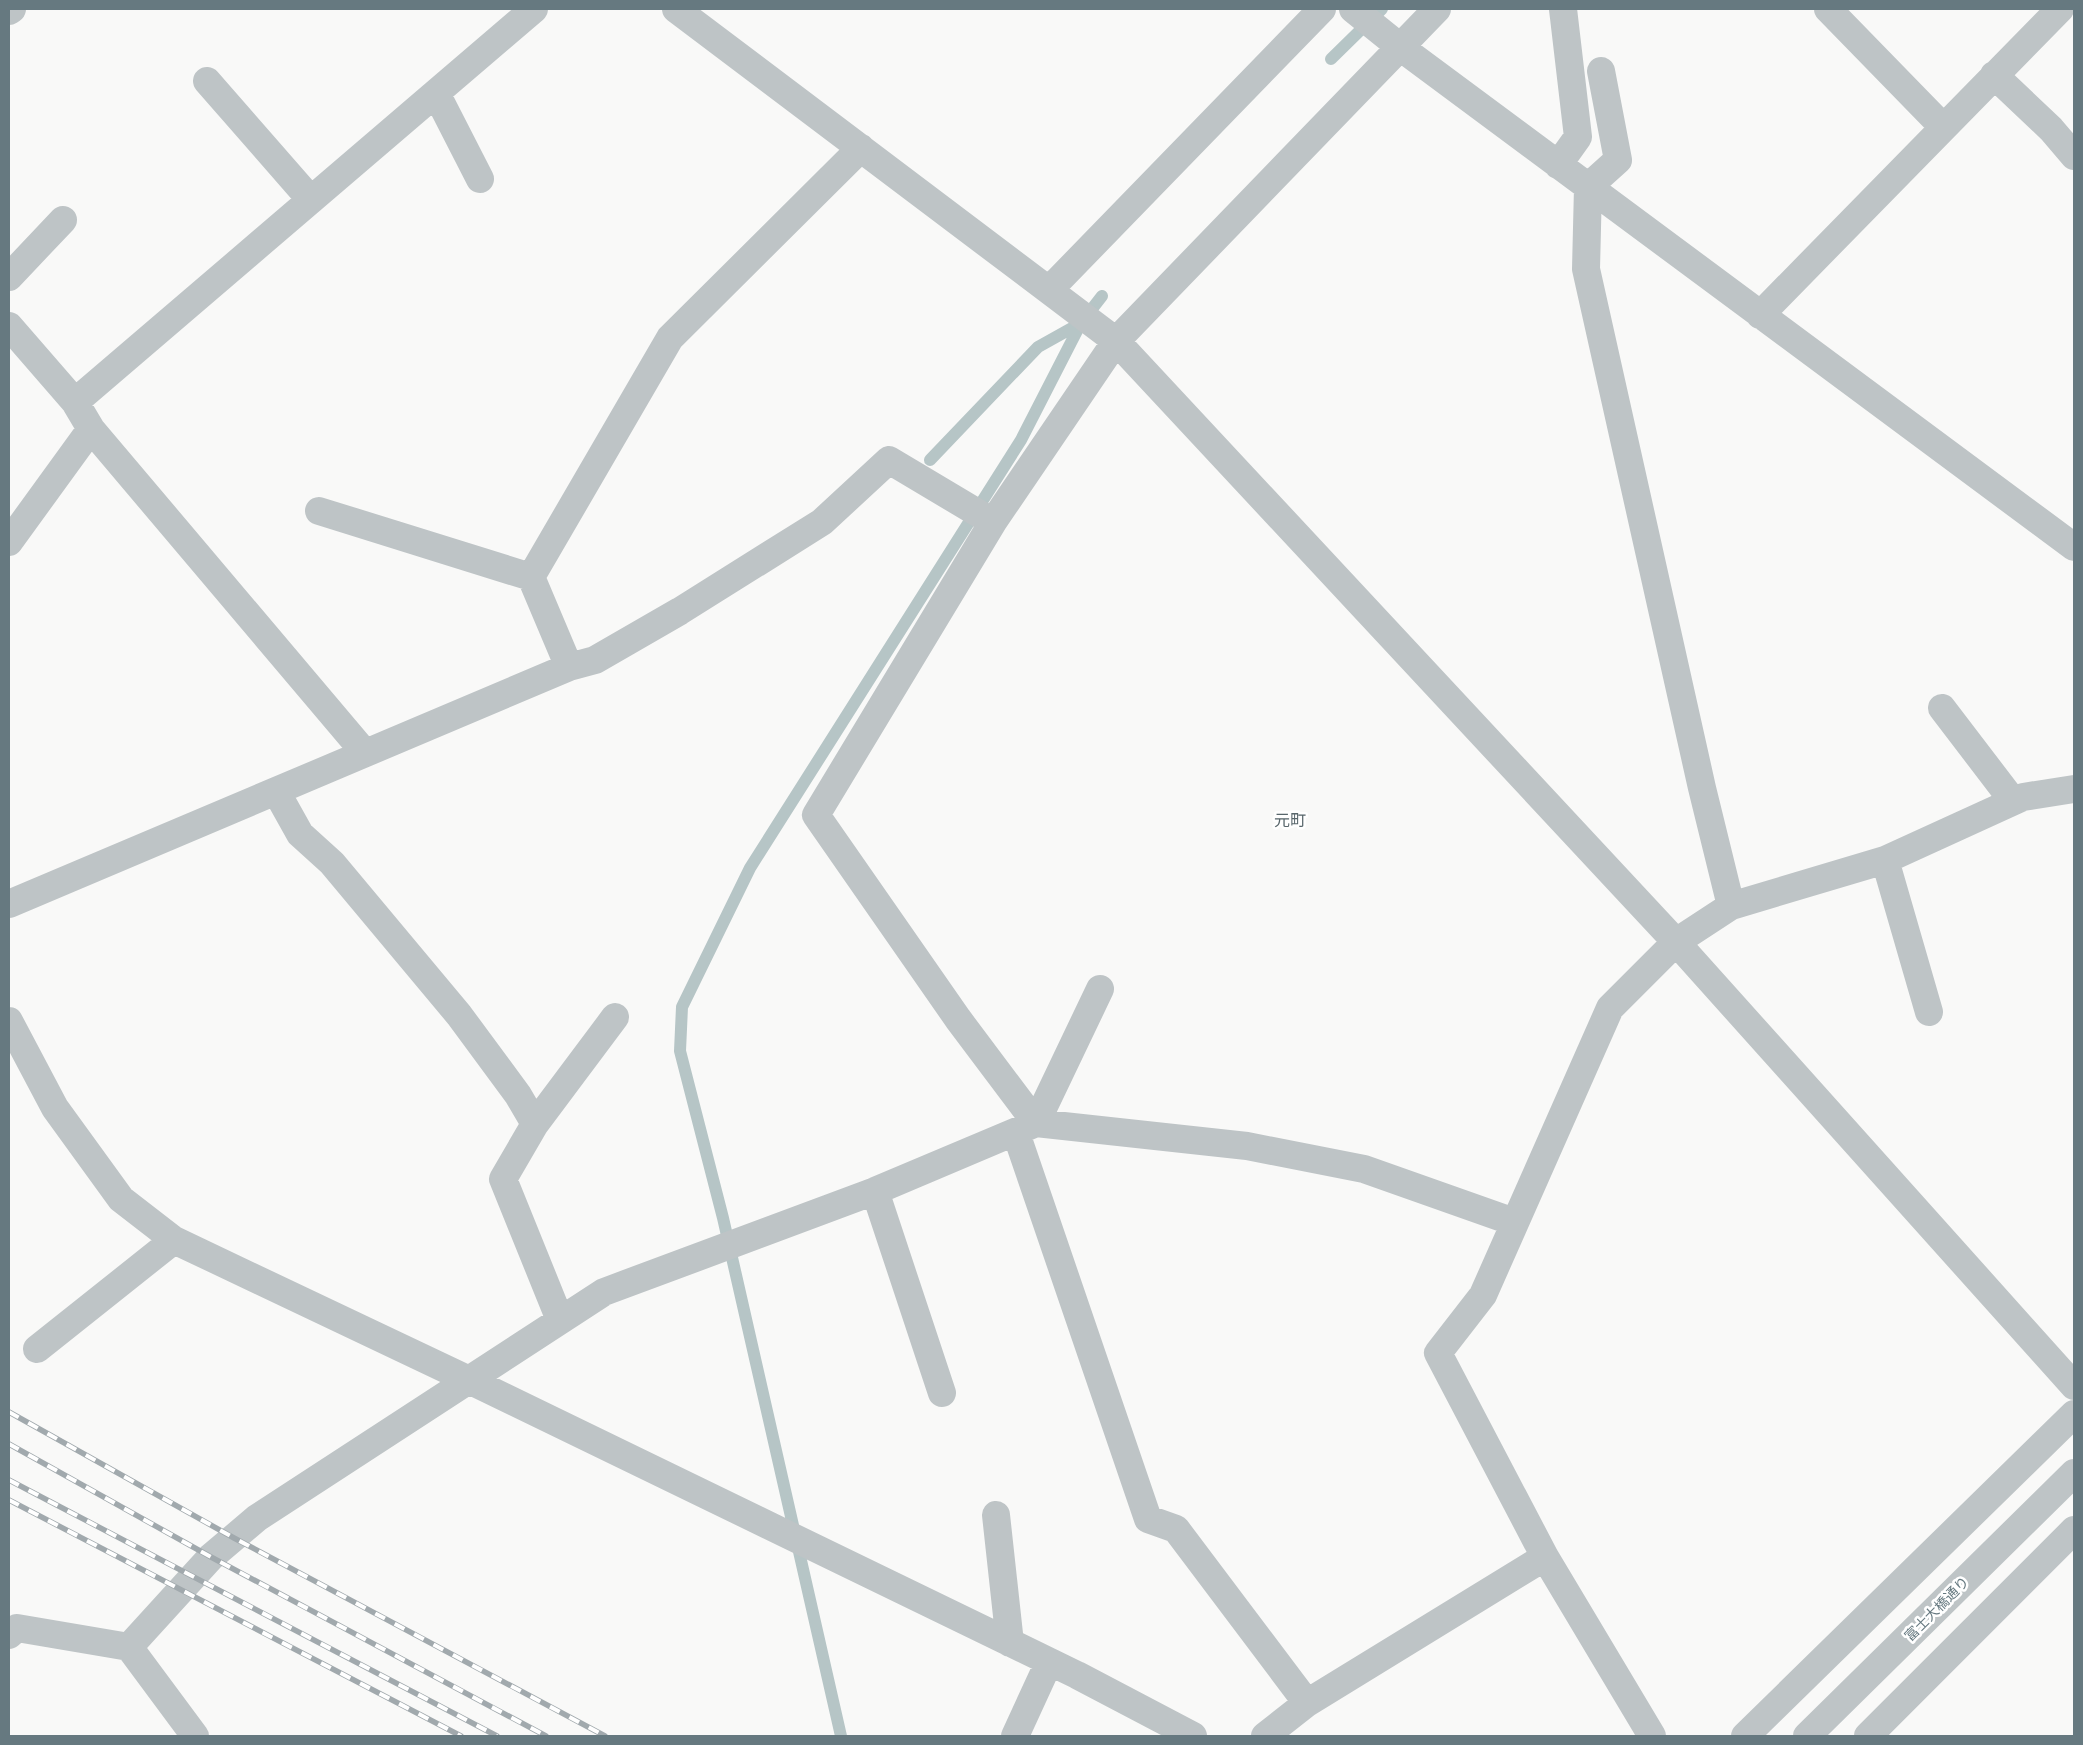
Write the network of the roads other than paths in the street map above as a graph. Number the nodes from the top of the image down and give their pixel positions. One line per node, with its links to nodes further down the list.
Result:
1 (534, 9): 13 (street)
2 (676, 9): 15 (street)
3 (1322, 9): 23 (street)
4 (1353, 9): 9 (street)
5 (1437, 9): 9 (street)
6 (1563, 9): 17 (street)
7 (1828, 9): 14 (street)
8 (2060, 9): 11 (street)
9 (1400, 47): 17 (street); 26 (street)
10 (1601, 71): 19 (street)
11 (1994, 75): 14 (street); 16 (street)
12 (207, 81): 20 (street)
13 (436, 92): 18 (street); 20 (street)
14 (1943, 127): 24 (street)
15 (861, 148): 23 (street); 33 (street)
16 (2074, 156)
17 (1558, 165): 19 (street)
18 (480, 179)
19 (1588, 187): 24 (street); 42 (street)
20 (311, 200): 27 (street)
21 (63, 220): 22 (street)
22 (9, 277)
23 (1053, 291): 26 (street)
24 (1760, 314): 32 (street)
25 (9, 326): 27 (street)
26 (1111, 337): 30 (street); 43 (street)
27 (75, 402): 28 (street)
28 (92, 429): 31 (street); 36 (street)
29 (319, 510): 33 (street)
30 (993, 522): 34 (street); 49 (street)
31 (9, 542)
32 (2074, 547)
33 (531, 577): 34 (street)
34 (569, 667): 36 (street)
35 (1942, 708): 39 (street)
36 (365, 753): 38 (street)
37 (2074, 789): 39 (street)
38 (278, 797): 41 (street); 48 (street)
39 (2014, 802): 40 (street)
40 (1886, 860): 42 (street); 45 (street)
41 (9, 904)
42 (1731, 906): 43 (street)
43 (1676, 942): 51 (street); 56 (street)
44 (1100, 989): 49 (street)
45 (1929, 1012)
46 (615, 1017): 48 (street)
47 (9, 1021): 52 (street)
48 (535, 1124): 53 (street)
49 (1026, 1128): 50 (street); 51 (street); 67 (street)
50 (874, 1191): 53 (street); 57 (street)
51 (1514, 1222): 62 (street)
52 (174, 1240): 54 (street); 55 (street)
53 (560, 1320): 55 (street)
54 (37, 1349)
55 (468, 1380): 64 (street); 65 (street)
56 (2074, 1386)
57 (942, 1393)
58 (2074, 1414): 73 (street)
59 (2070, 1477): 74 (street, 富士大橋通り)
60 (996, 1515): 64 (street)
61 (2074, 1530): 75 (street)
62 (1545, 1557): 67 (street); 72 (street)
63 (11, 1626): 65 (street)
64 (1010, 1643): 66 (street)
65 (129, 1647): 68 (street)
66 (1049, 1662): 69 (street); 70 (street)
67 (1306, 1703): 71 (street)
68 (195, 1736)
69 (1015, 1736)
70 (1193, 1736)
71 (1265, 1736)
72 (1652, 1736)
73 (1745, 1736)
74 (1807, 1736)
75 (1868, 1736)

